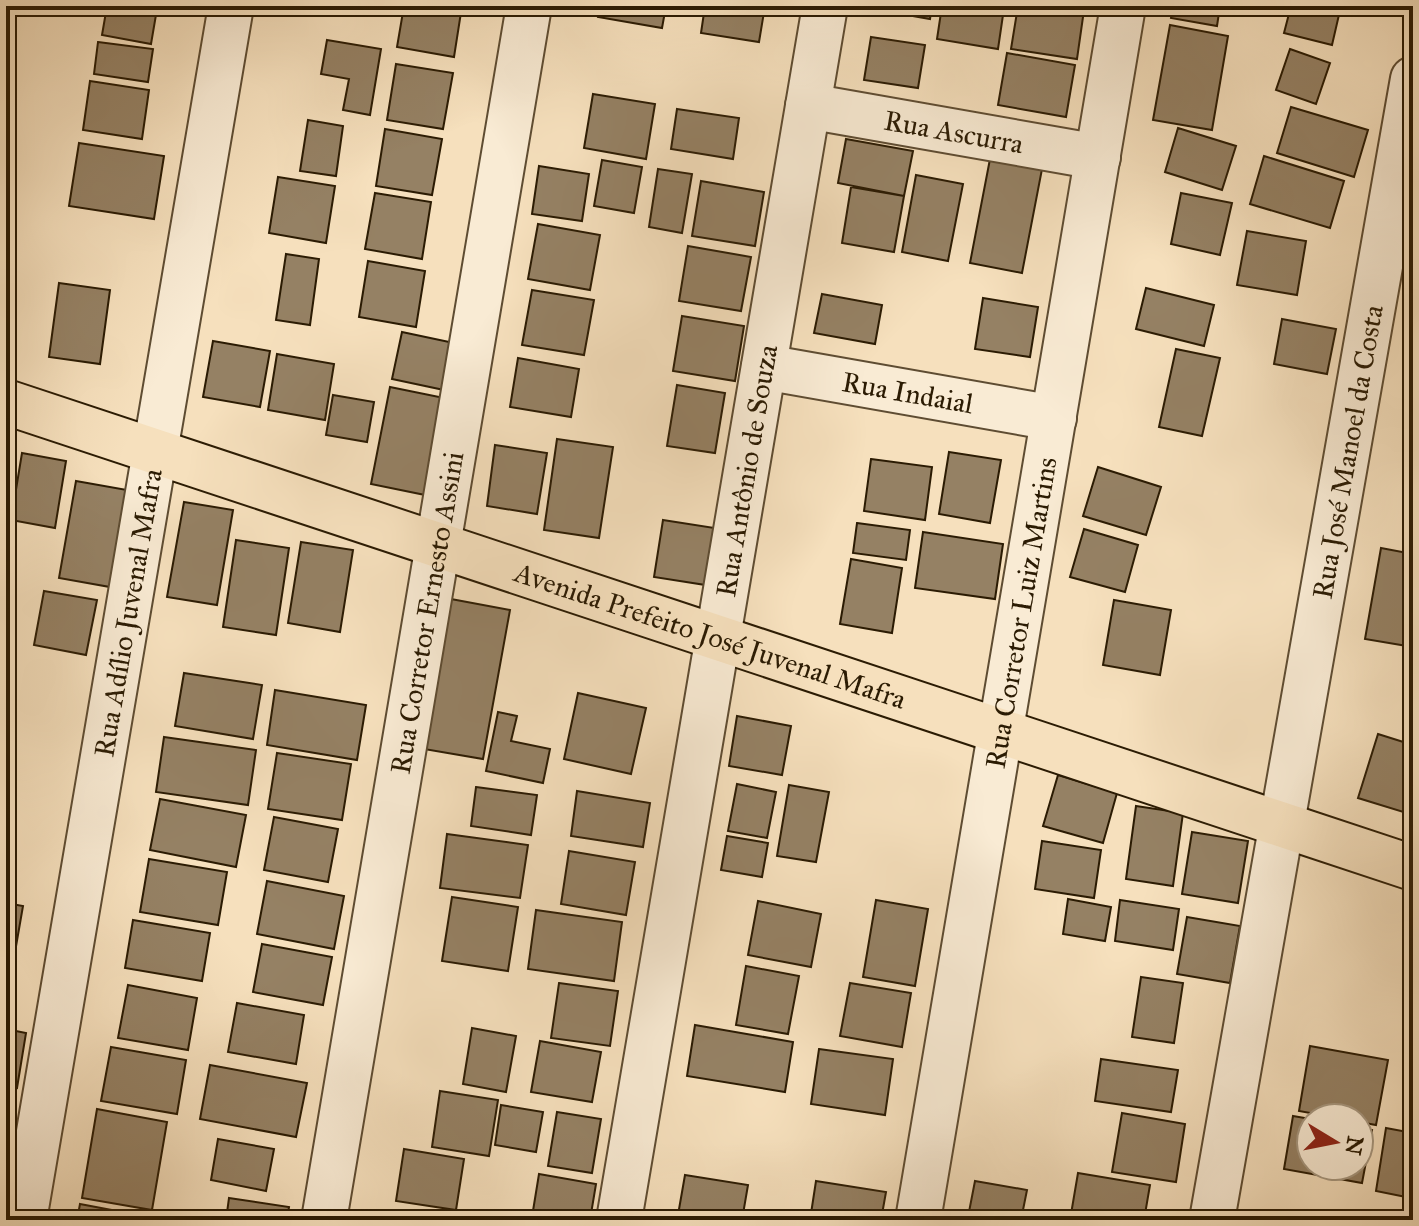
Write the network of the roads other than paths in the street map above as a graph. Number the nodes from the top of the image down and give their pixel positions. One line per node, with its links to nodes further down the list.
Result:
1 (231, 6): 11 (street, Rua Adílio Juvenal Mafra)
2 (529, 6): 12 (street, Rua Corretor Ernesto Assini)
3 (825, 6): 6 (street, Rua Antônio de Souza)
4 (1123, 6): 7 (street, Rua Corretor Luiz Martins)
5 (1413, 79): 15 (street, Rua José Manoel da Costa)
6 (808, 106): 7 (street, Rua Ascurra); 8 (street, Rua Antônio de Souza)
7 (1098, 157): 10 (street, Rua Corretor Luiz Martins)
8 (764, 367): 10 (street, Rua Indaial); 13 (street, Rua Antônio de Souza)
9 (6, 402): 11 (main road, Avenida Prefeito José Juvenal Mafra)
10 (1054, 418): 14 (street, Rua Corretor Luiz Martins)
11 (156, 451): 12 (main road, Avenida Prefeito José Juvenal Mafra); 17 (street, Rua Adílio Juvenal Mafra)
12 (438, 545): 13 (main road, Avenida Prefeito José Juvenal Mafra); 18 (street, Rua Corretor Ernesto Assini)
13 (718, 638): 14 (main road, Avenida Prefeito José Juvenal Mafra); 19 (street, Rua Antônio de Souza)
14 (1000, 731): 15 (main road, Avenida Prefeito José Juvenal Mafra); 20 (street, Rua Corretor Luiz Martins)
15 (1282, 824): 16 (main road, Avenida Prefeito José Juvenal Mafra); 21 (street, Rua José Manoel da Costa)
16 (1413, 868)
17 (24, 1220)
18 (324, 1220)
19 (619, 1220)
20 (918, 1220)
21 (1212, 1220)

